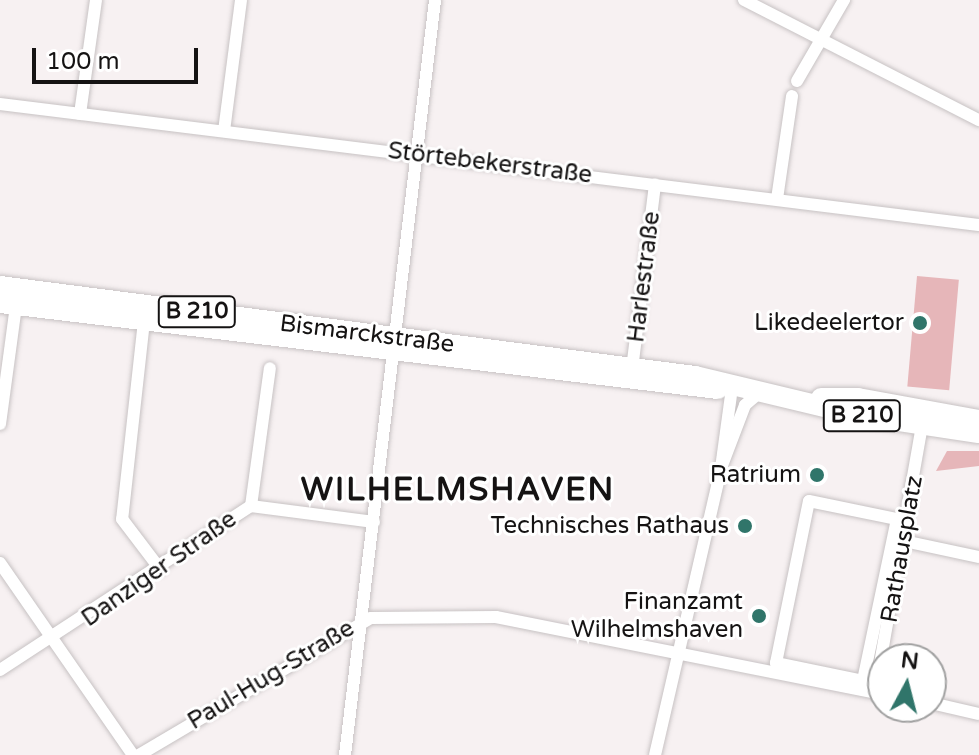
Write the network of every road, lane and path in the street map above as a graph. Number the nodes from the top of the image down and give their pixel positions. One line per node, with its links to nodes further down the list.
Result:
1 (96, 0): 10 (street)
2 (241, 0): 12 (street)
3 (435, 0): 13 (street)
4 (744, 0): 6 (street)
5 (844, 0): 6 (street)
6 (823, 36): 7 (street); 11 (street)
7 (797, 81)
8 (792, 96): 15 (street)
9 (0, 104): 10 (street, Störtebekerstraße)
10 (80, 114): 12 (street, Störtebekerstraße)
11 (979, 120)
12 (224, 131): 13 (street, Störtebekerstraße)
13 (416, 154): 14 (street, Störtebekerstraße); 20 (street)
14 (655, 184): 15 (street, Störtebekerstraße); 22 (street, Harlestraße)
15 (777, 199): 16 (street, Störtebekerstraße)
16 (979, 225)
17 (0, 286): 20 (main road, Bismarckstraße / B 210)
18 (8, 304): 19 (main road, Bismarckstraße / B 210); 29 (street)
19 (144, 321): 20 (main road, Bismarckstraße / B 210); 40 (street)
20 (393, 345): 22 (main road, Bismarckstraße / B 210); 23 (main road, Bismarckstraße / B 210); 36 (street)
21 (270, 368): 35 (street)
22 (632, 369): 23 (main road, Bismarckstraße / B 210)
23 (732, 388): 24 (main road, Bismarckstraße / B 210); 33 (street)
24 (760, 392): 25 (main road, Bismarckstraße / B 210); 33 (street)
25 (803, 398): 26 (main road, Bismarckstraße / B 210); 30 (main road, Bismarckstraße / B 210)
26 (908, 405): 28 (main road, Bismarckstraße / B 210); 30 (street)
27 (979, 420): 28 (main road, Bismarckstraße / B 210)
28 (948, 421): 30 (main road, Bismarckstraße / B 210); 31 (main road, Bismarckstraße / B 210); 32 (street, Rathausplatz)
29 (0, 424)
30 (924, 426): 32 (street, Rathausplatz)
31 (979, 433)
32 (919, 453): 37 (street, Rathausplatz)
33 (721, 468): 44 (street)
34 (809, 501): 34 (street, Rathausplatz)
35 (251, 506): 36 (street, Danziger Straße); 40 (street, Danziger Straße)
36 (374, 522): 41 (street)
37 (904, 541): 38 (street); 43 (street, Rathausplatz)
38 (979, 557)
39 (0, 563): 42 (street)
40 (160, 569): 42 (street, Danziger Straße)
41 (363, 620): 44 (street, Paul-Hug-Straße); 50 (street, Paul-Hug-Straße); 51 (street)
42 (54, 641): 45 (street, Danziger Straße); 49 (street)
43 (887, 643)
44 (681, 653): 46 (street, Paul-Hug-Straße); 52 (street)
45 (0, 670)
46 (867, 691)
47 (947, 707): 48 (street)
48 (979, 714)
49 (133, 755)
50 (139, 755)
51 (345, 755)
52 (655, 755)

